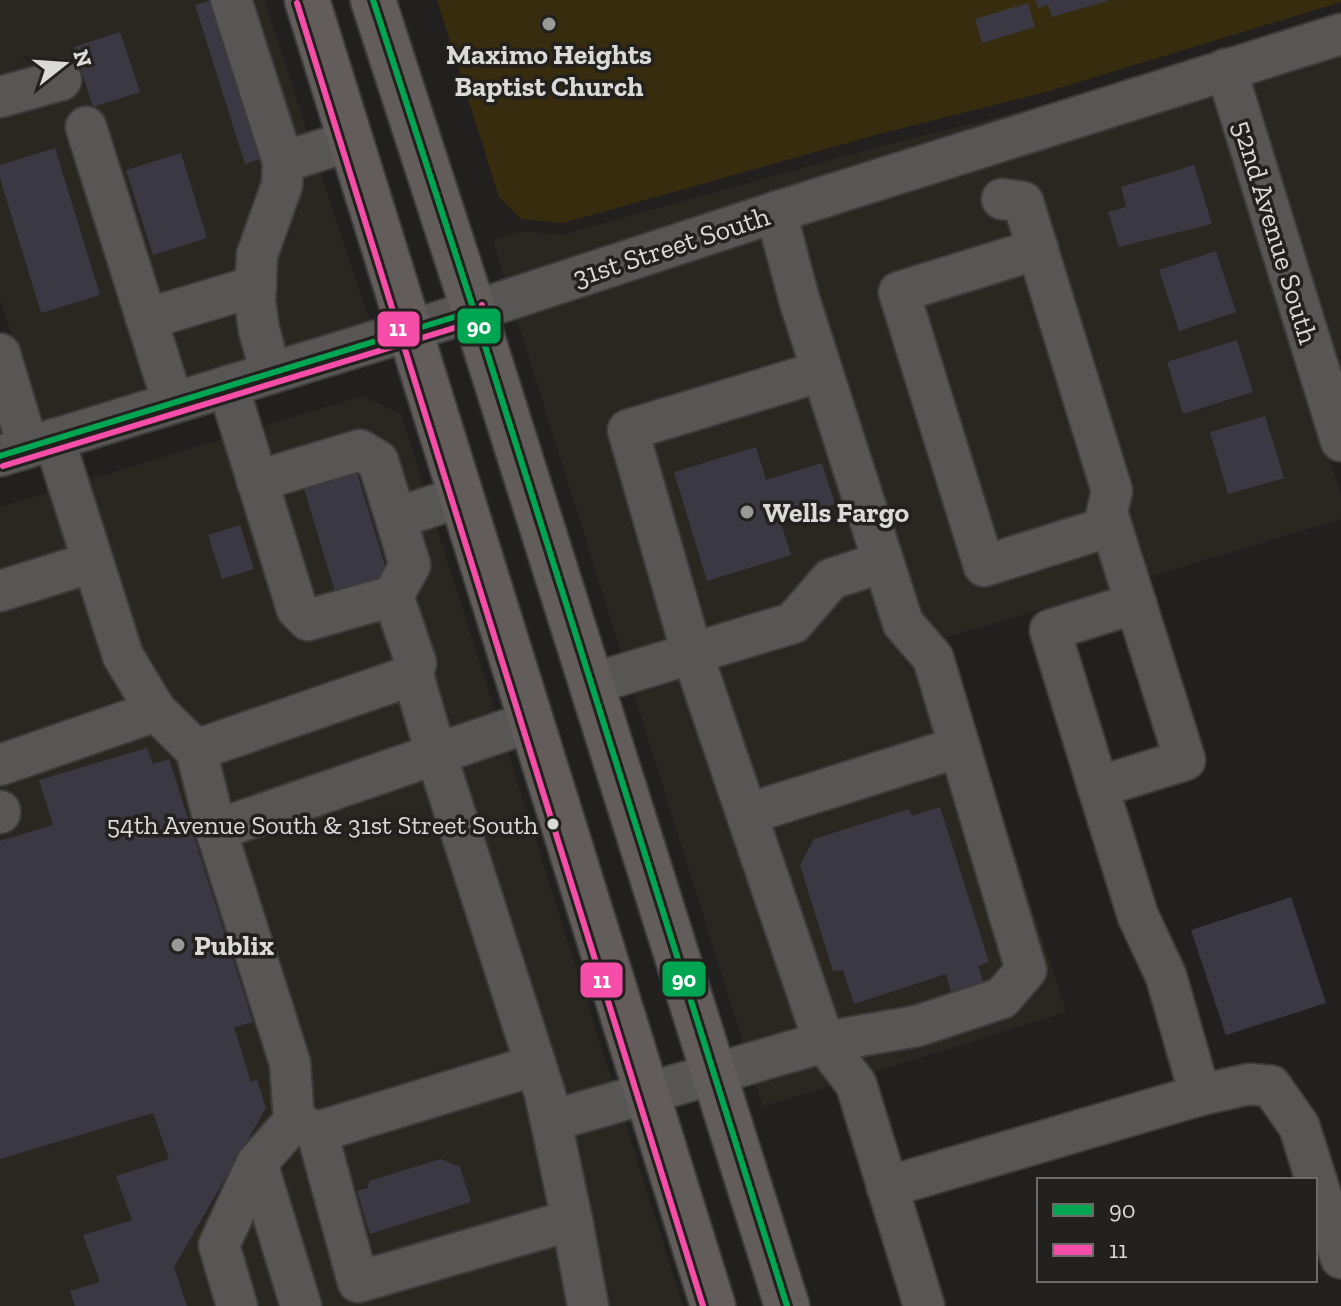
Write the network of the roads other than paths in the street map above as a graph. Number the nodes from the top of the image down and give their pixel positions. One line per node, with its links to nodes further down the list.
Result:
1 (231, 0): 11 (street)
2 (307, 0): 9 (main road)
3 (373, 0): 15 (main road)
4 (1341, 34): 5 (street, 31st Street South)
5 (1226, 69): 10 (street, 31st Street South); 23 (street, 52nd Avenue South)
6 (61, 80): 7 (street)
7 (0, 97)
8 (86, 127): 16 (street)
9 (350, 141): 11 (street); 17 (main road)
10 (985, 146): 12 (street, 31st Street South); 13 (street)
11 (283, 162): 14 (street)
12 (776, 212): 15 (street, 31st Street South); 19 (street)
13 (1024, 253): 28 (street); 28 (street)
14 (256, 286): 16 (street); 20 (street)
15 (474, 311): 17 (street, 31st Street South); 36 (main road)
16 (146, 319): 22 (street)
17 (408, 331): 20 (street, 31st Street South); 26 (main road)
18 (0, 354): 24 (street)
19 (822, 371): 30 (street); 34 (street)
20 (271, 373): 21 (street, 31st Street South)
21 (228, 386): 22 (street, 31st Street South); 25 (street)
22 (173, 403): 24 (street, 31st Street South)
23 (1341, 441)
24 (27, 448): 29 (street)
25 (257, 481): 27 (street); 32 (street)
26 (460, 497): 27 (street); 38 (main road)
27 (396, 518): 32 (street)
28 (1109, 519): 33 (street)
29 (93, 562): 31 (street); 37 (street)
30 (883, 562): 34 (street); 39 (street)
31 (0, 591)
32 (393, 596): 35 (street)
33 (1136, 603): 43 (street); 43 (street)
34 (692, 653): 36 (street); 44 (street)
35 (413, 675): 40 (street); 41 (street)
36 (591, 684): 48 (main road)
37 (156, 711): 40 (street); 42 (street)
38 (530, 722): 41 (street); 49 (main road)
39 (959, 747): 44 (street); 46 (street)
40 (196, 750): 45 (street)
41 (436, 754): 45 (street); 47 (street)
42 (0, 765)
43 (1098, 787): 50 (street)
44 (747, 814): 46 (street)
45 (216, 830): 52 (street)
46 (824, 1042): 48 (street); 56 (street)
47 (536, 1065): 51 (street); 52 (street)
48 (713, 1072): 49 (street); 63 (main road)
49 (646, 1093): 51 (street); 62 (main road)
50 (1200, 1095): 54 (street); 56 (street)
51 (551, 1121): 57 (street)
52 (306, 1127): 53 (street); 57 (street)
53 (257, 1163): 59 (street); 60 (street)
54 (1316, 1178)
55 (1317, 1183): 58 (street)
56 (887, 1187): 64 (street)
57 (572, 1220): 61 (street)
58 (1341, 1258)
59 (237, 1306)
60 (301, 1306)
61 (588, 1306)
62 (713, 1306)
63 (787, 1306)
64 (924, 1306)

